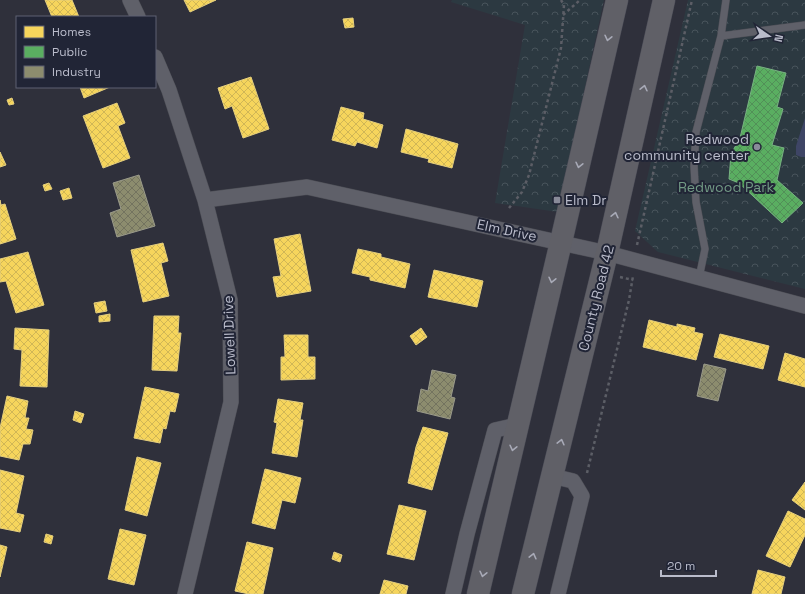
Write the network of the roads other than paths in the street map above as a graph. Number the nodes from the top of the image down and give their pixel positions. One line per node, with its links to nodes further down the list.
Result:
1 (130, 0): 5 (street)
2 (616, 0): 10 (highway, one-way to 10)
3 (664, 0): 11 (highway, County Road 42, one-way to 3)
4 (726, 0): 7 (lane)
5 (138, 16)
6 (805, 25): 7 (lane)
7 (721, 36): 12 (lane)
8 (156, 59): 9 (street, Lowell Drive)
9 (205, 200): 10 (street, Elm Drive); 16 (street, Lowell Drive)
10 (561, 242): 11 (street, Elm Drive); 14 (highway, one-way to 14)
11 (607, 253): 12 (street, Elm Drive); 15 (highway, County Road 42, one-way to 11)
12 (699, 278): 13 (street, Elm Drive)
13 (805, 306)
14 (518, 425): 17 (street); 18 (highway, one-way to 18)
15 (552, 476): 19 (highway, County Road 42, one-way to 15); 20 (street)
16 (185, 594)
17 (453, 594)
18 (478, 594)
19 (523, 594)
20 (558, 594)

